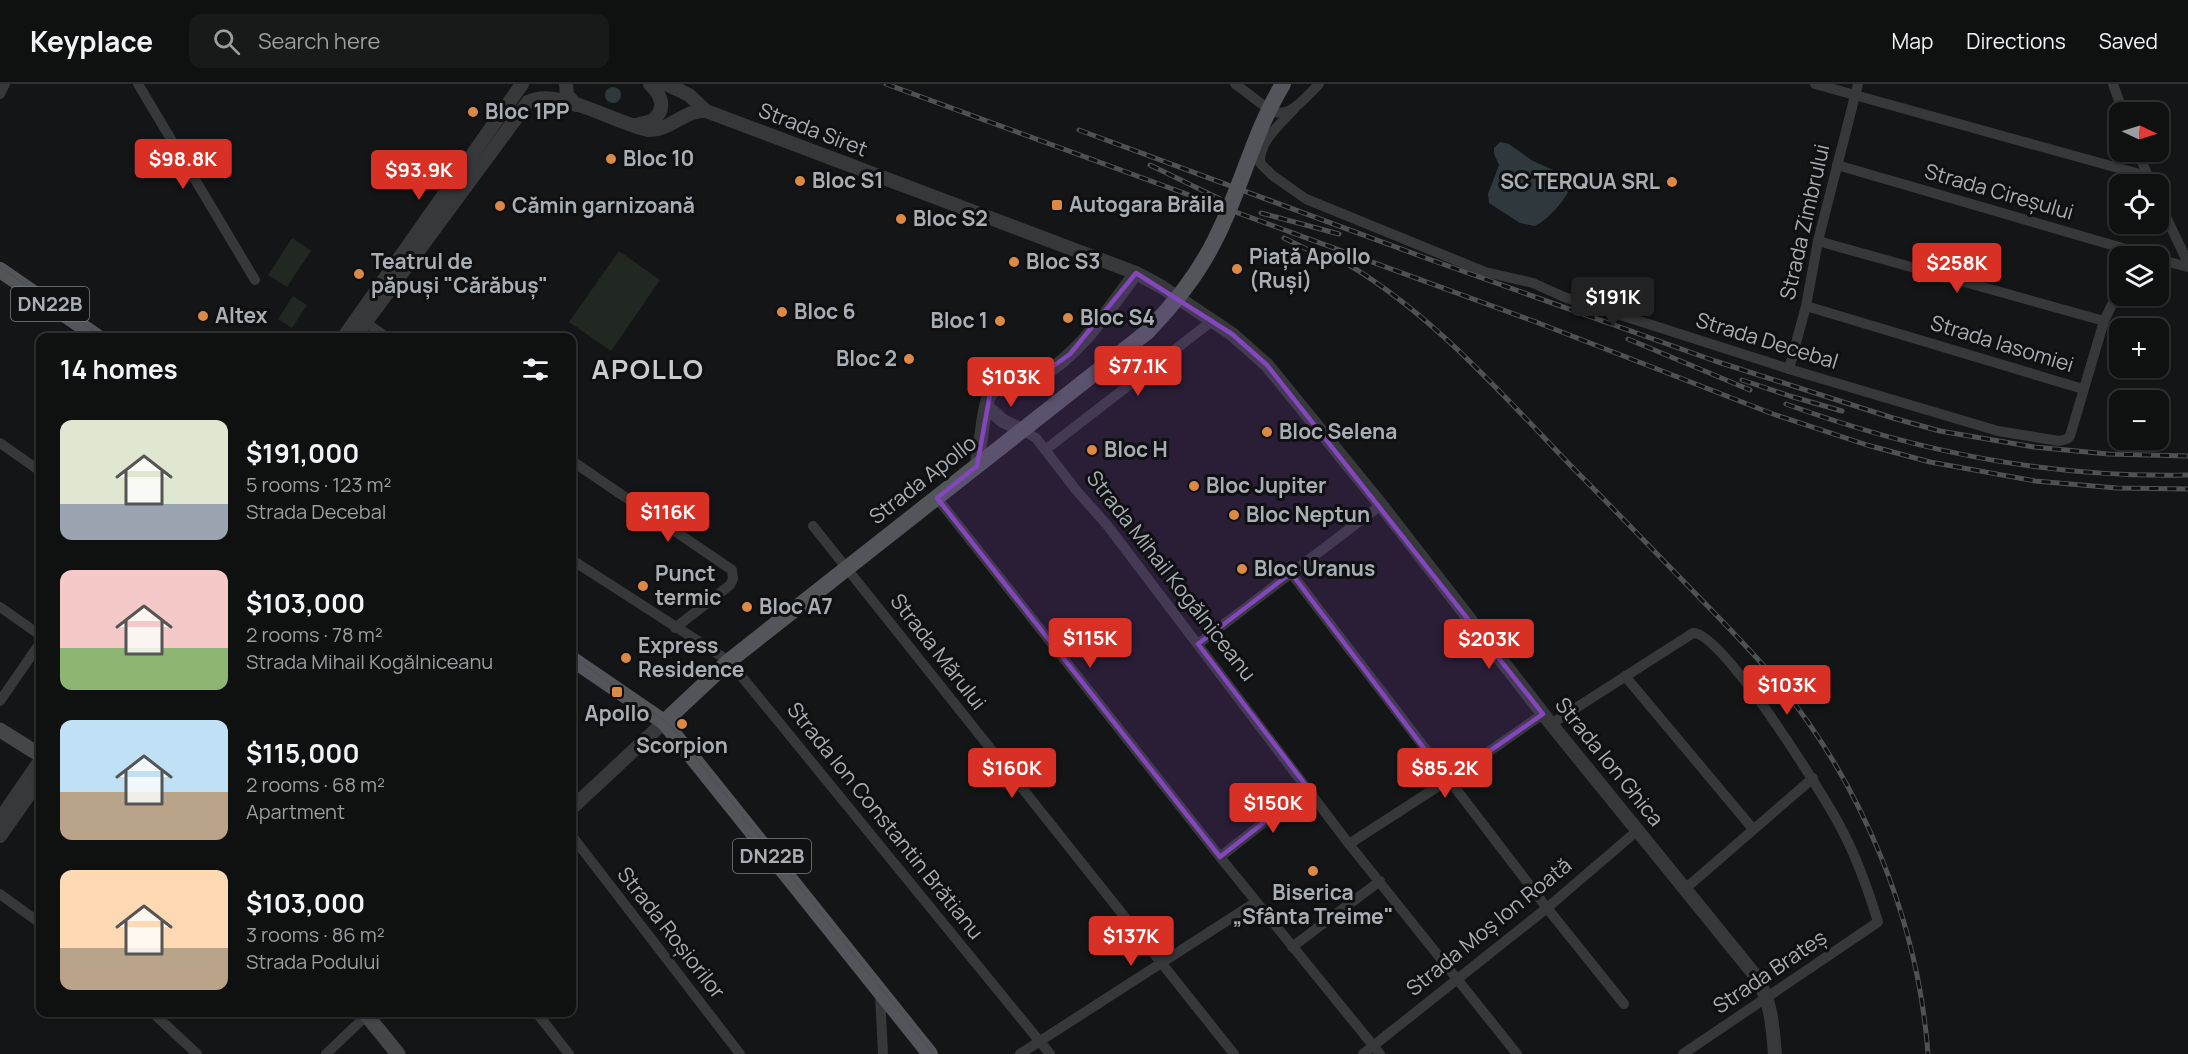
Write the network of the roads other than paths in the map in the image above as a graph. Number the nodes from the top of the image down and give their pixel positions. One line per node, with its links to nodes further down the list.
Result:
1 (138, 84): 28 (street)
2 (522, 84): 36 (street)
3 (566, 84): 14 (street)
4 (650, 84): 17 (street)
5 (666, 84): 16 (street, Strada Siret)
6 (1235, 84): 15 (street)
7 (1283, 84): 42 (main road, Strada Apollo, bridge)
8 (1319, 84): 15 (street, Strada Decebal)
9 (1815, 84): 12 (street)
10 (1858, 84): 12 (street, Strada Zimbrului)
11 (2113, 84): 13 (street)
12 (1855, 95): 18 (street, Strada Zimbrului); 19 (street)
13 (2119, 102)
14 (576, 105): 17 (street); 34 (street)
15 (1295, 108): 39 (street, Strada Decebal)
16 (706, 111): 17 (street); 27 (street, Strada Siret)
17 (634, 126)
18 (1838, 165): 21 (street, Strada Zimbrului); 22 (street, Strada Cireșului)
19 (2128, 174)
20 (2169, 223): 24 (street)
21 (1818, 241): 30 (street, Strada Zimbrului); 33 (street)
22 (2109, 247)
23 (2169, 262): 25 (street)
24 (2188, 263)
25 (2188, 267)
26 (0, 270): 35 (main road, DN22B)
27 (1136, 273): 29 (street, Strada Siret); 41 (street)
28 (255, 280)
29 (1184, 302): 32 (street, Strada Ion Ghica)
30 (1806, 306): 39 (street, Strada Zimbrului); 40 (street, Strada Iasomiei)
31 (2111, 306): 33 (street)
32 (1212, 321): 44 (street); 49 (street, Strada Ion Ghica)
33 (2104, 321): 40 (street)
34 (365, 322): 37 (street); 38 (street)
35 (92, 333)
36 (347, 333)
37 (357, 333)
38 (381, 333)
39 (1790, 369): 40 (street, Strada Decebal)
40 (2083, 389)
41 (986, 406): 42 (street, Strada Mihail Kogălniceanu); 46 (street)
42 (1022, 430): 44 (street, Strada Mihail Kogălniceanu); 46 (main road, Strada Apollo)
43 (0, 443): 47 (street)
44 (1045, 450): 57 (street, Strada Mihail Kogălniceanu)
45 (576, 464): 55 (street)
46 (976, 467): 48 (main road, Strada Apollo)
47 (36, 468)
48 (937, 498): 52 (main road, Strada Apollo); 79 (street)
49 (1381, 505): 53 (street); 63 (street, Strada Ion Ghica)
50 (813, 526): 52 (street, Strada Mărului)
51 (576, 563): 55 (street, Strada Ion Constantin Brătianu)
52 (846, 568): 59 (main road, Strada Apollo); 87 (street, Strada Mărului)
53 (1291, 573): 57 (street); 69 (street)
54 (0, 607): 56 (street)
55 (675, 628): 59 (street, Strada Ion Constantin Brătianu)
56 (36, 631)
57 (1198, 644): 71 (street, Strada Mihail Kogălniceanu)
58 (36, 649): 62 (street)
59 (729, 661): 64 (main road, Strada Apollo); 96 (street, Strada Ion Constantin Brătianu)
60 (576, 662): 64 (main road, DN22B)
61 (1625, 676): 63 (street); 68 (street); 74 (street)
62 (0, 701)
63 (1547, 719): 69 (street); 75 (street, Strada Ion Ghica)
64 (664, 722): 72 (street, Strada Apollo); 89 (main road, DN22B)
65 (0, 730): 66 (main road)
66 (36, 752)
67 (36, 767): 73 (street)
68 (1813, 777): 74 (street); 90 (street, Strada Brateș)
69 (1448, 780): 78 (street); 84 (street)
70 (36, 785): 76 (street)
71 (1308, 788): 78 (street, Strada Mihail Kogălniceanu); 79 (street)
72 (576, 804)
73 (0, 819)
74 (1753, 829): 81 (street)
75 (1638, 830): 81 (street, Strada Ion Ghica); 84 (street, Strada Moș Ion Roată)
76 (0, 836)
77 (576, 841): 102 (street, Strada Roșiorilor)
78 (1349, 843): 80 (street, Strada Mihail Kogălniceanu)
79 (1220, 857): 83 (street)
80 (1380, 880): 86 (street); 88 (street)
81 (1686, 888): 90 (street, Strada Ion Ghica)
82 (0, 894): 85 (street)
83 (1256, 902): 86 (street); 87 (street)
84 (1547, 908): 88 (street, Strada Moș Ion Roată); 91 (street)
85 (36, 920)
86 (1292, 947): 97 (street)
87 (1161, 964): 96 (street); 107 (street, Strada Mărului)
88 (1457, 978): 97 (street, Strada Moș Ion Roată); 109 (street)
89 (880, 990): 103 (street); 104 (main road, DN22B)
90 (1767, 998): 110 (street, Strada Brateș); 111 (street, Strada Ion Ghica)
91 (1624, 1004)
92 (157, 1017): 98 (street)
93 (363, 1017): 99 (street)
94 (370, 1017): 100 (main road)
95 (540, 1017): 101 (street)
96 (1040, 1041): 105 (street); 106 (street, Strada Ion Constantin Brătianu)
97 (1377, 1050): 108 (street, Strada Moș Ion Roată)
98 (197, 1054)
99 (326, 1054)
100 (398, 1054)
101 (569, 1054)
102 (740, 1054)
103 (883, 1054)
104 (930, 1054)
105 (1020, 1054)
106 (1050, 1054)
107 (1234, 1054)
108 (1363, 1054)
109 (1517, 1054)
110 (1683, 1054)
111 (1775, 1054)

